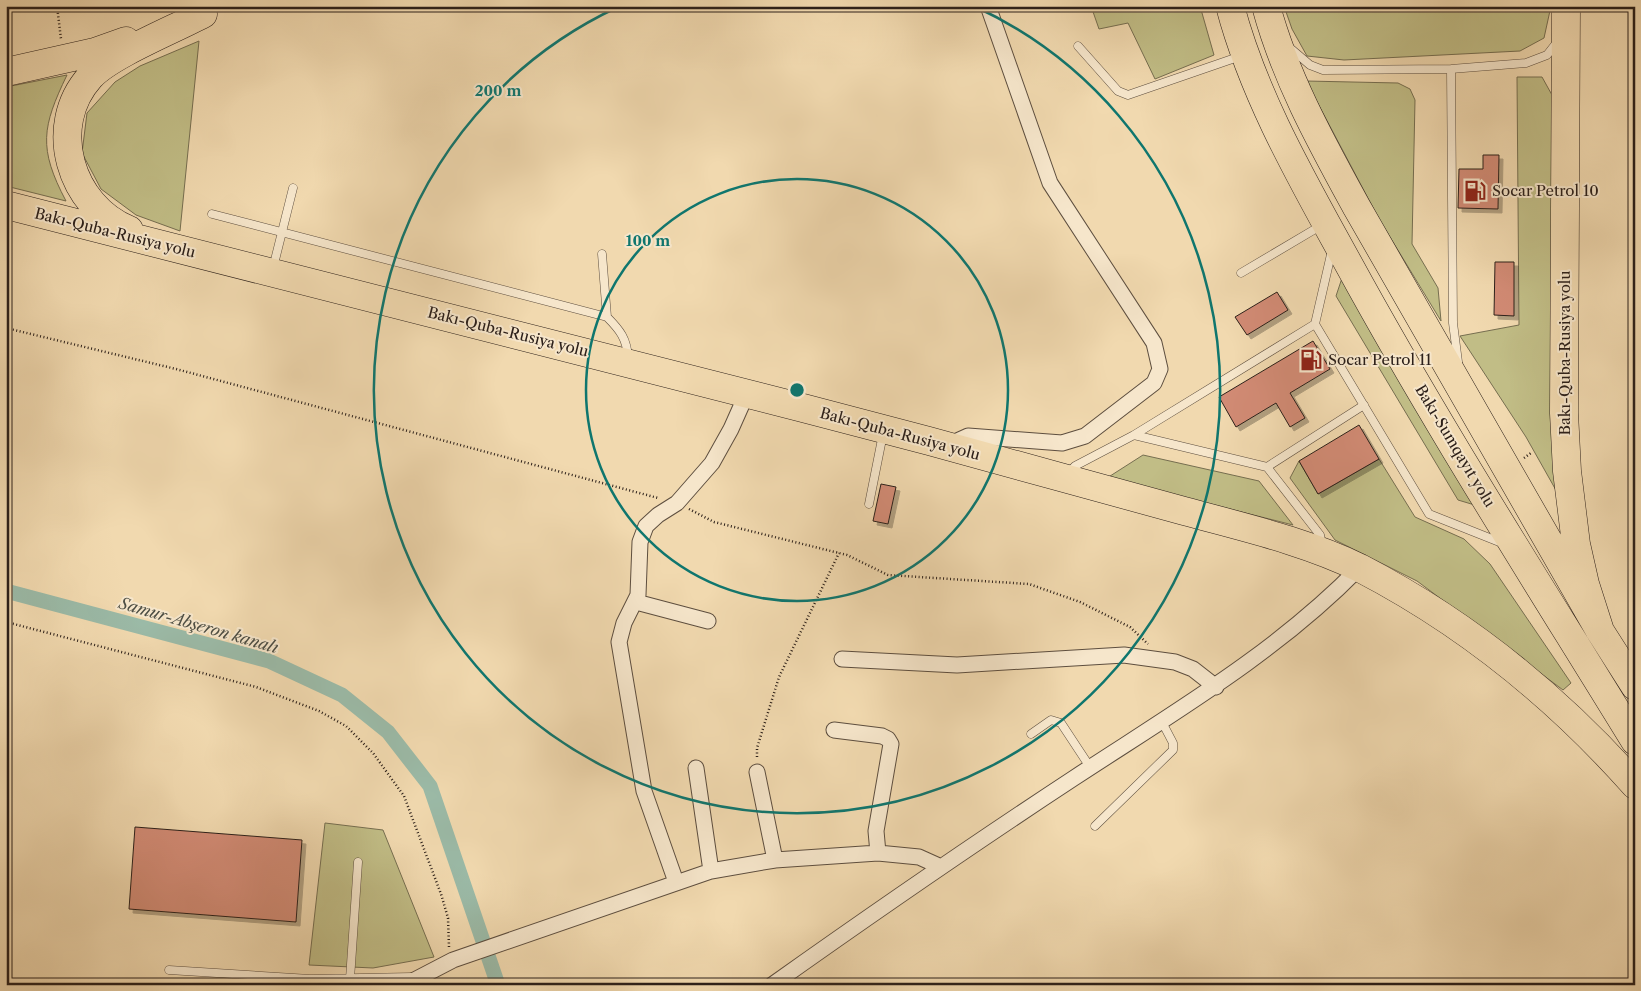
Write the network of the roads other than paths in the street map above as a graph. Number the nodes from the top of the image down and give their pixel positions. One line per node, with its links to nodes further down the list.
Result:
1 (988, 6): 27 (street)
2 (1230, 6): 7 (highway, Bakı-Sumqayıt yolu)
3 (209, 9): 9 (highway); 15 (highway)
4 (1566, 12): 8 (lane); 36 (highway, Bakı-Quba-Rusiya yolu)
5 (1269, 15): 8 (lane); 23 (highway)
6 (1078, 46): 7 (lane)
7 (1245, 54): 13 (highway, Bakı-Sumqayıt yolu)
8 (1452, 69): 23 (lane)
9 (6, 72)
10 (293, 188): 14 (lane)
11 (6, 205): 15 (highway, Bakı-Quba-Rusiya yolu)
12 (212, 214): 14 (lane)
13 (1330, 230): 18 (lane); 20 (lane); 31 (highway, Bakı-Sumqayıt yolu)
14 (282, 234): 17 (lane); 19 (lane)
15 (166, 246): 17 (highway, Bakı-Quba-Rusiya yolu)
16 (602, 254): 19 (lane)
17 (272, 272): 21 (highway, Bakı-Quba-Rusiya yolu)
18 (1241, 273)
19 (606, 317): 21 (lane)
20 (1315, 324): 24 (lane); 26 (lane)
21 (628, 363): 22 (highway, Bakı-Quba-Rusiya yolu)
22 (747, 393): 25 (highway, Bakı-Quba-Rusiya yolu); 34 (street)
23 (1464, 395): 36 (highway)
24 (1364, 405): 28 (lane); 31 (lane)
25 (884, 429): 27 (highway, Bakı-Quba-Rusiya yolu); 30 (lane)
26 (1134, 435): 28 (lane); 29 (lane)
27 (952, 447): 29 (highway, Bakı-Quba-Rusiya yolu)
28 (1266, 467): 32 (lane)
29 (1063, 478): 32 (highway, Bakı-Quba-Rusiya yolu)
30 (869, 504)
31 (1516, 548): 43 (highway, Bakı-Sumqayıt yolu)
32 (1324, 552): 33 (highway, Bakı-Quba-Rusiya yolu)
33 (1359, 568): 39 (street); 47 (highway, Bakı-Quba-Rusiya yolu)
34 (636, 602): 35 (street); 54 (street)
35 (708, 621)
36 (1600, 631): 38 (highway, Bakı-Quba-Rusiya yolu)
37 (842, 659): 39 (street)
38 (1635, 686)
39 (1216, 687): 40 (street)
40 (1162, 722): 44 (street); 48 (lane)
41 (834, 730): 49 (street)
42 (1030, 734): 44 (lane)
43 (1635, 741)
44 (1090, 767): 52 (street)
45 (696, 768): 53 (street)
46 (757, 772): 50 (street)
47 (1635, 785)
48 (1095, 826)
49 (878, 852): 50 (street); 52 (street)
50 (775, 860): 53 (street)
51 (358, 862): 56 (lane)
52 (939, 866): 58 (street)
53 (711, 871): 54 (street)
54 (676, 882): 57 (street)
55 (169, 970): 56 (lane)
56 (350, 979): 57 (lane)
57 (411, 981)
58 (772, 985)

